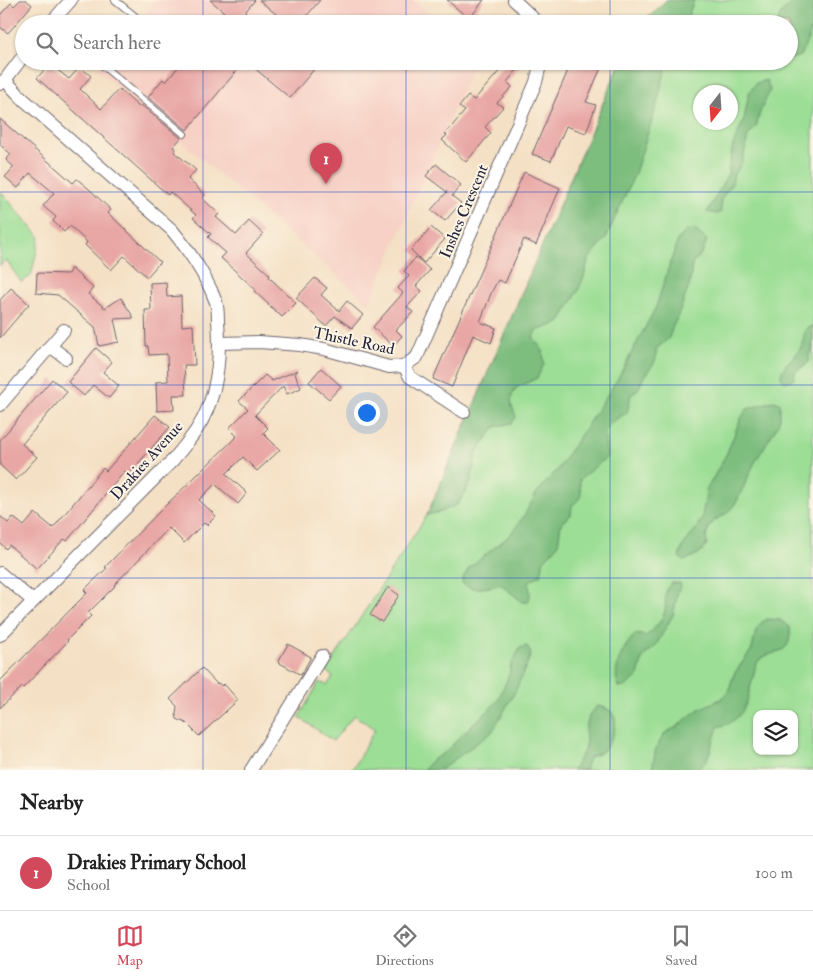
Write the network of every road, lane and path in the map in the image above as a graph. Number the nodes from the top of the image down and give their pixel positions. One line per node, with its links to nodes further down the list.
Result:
1 (71, 0): 4 (street)
2 (115, 0): 5 (lane)
3 (514, 0): 6 (street)
4 (59, 15)
5 (133, 15)
6 (530, 15)
7 (15, 67): 10 (street)
8 (108, 70): 11 (lane)
9 (539, 70): 16 (street, Inshes Crescent)
10 (3, 82): 13 (street, Drakies Avenue)
11 (184, 134)
12 (64, 330): 14 (street)
13 (220, 343): 16 (street, Thistle Road); 20 (street, Drakies Avenue)
14 (50, 346): 15 (street); 17 (street)
15 (66, 358)
16 (404, 366): 18 (street, Thistle Road)
17 (0, 405)
18 (464, 412)
19 (0, 573): 20 (street)
20 (33, 601): 21 (street, Drakies Avenue)
21 (0, 635)
22 (322, 656): 23 (street)
23 (251, 770)

